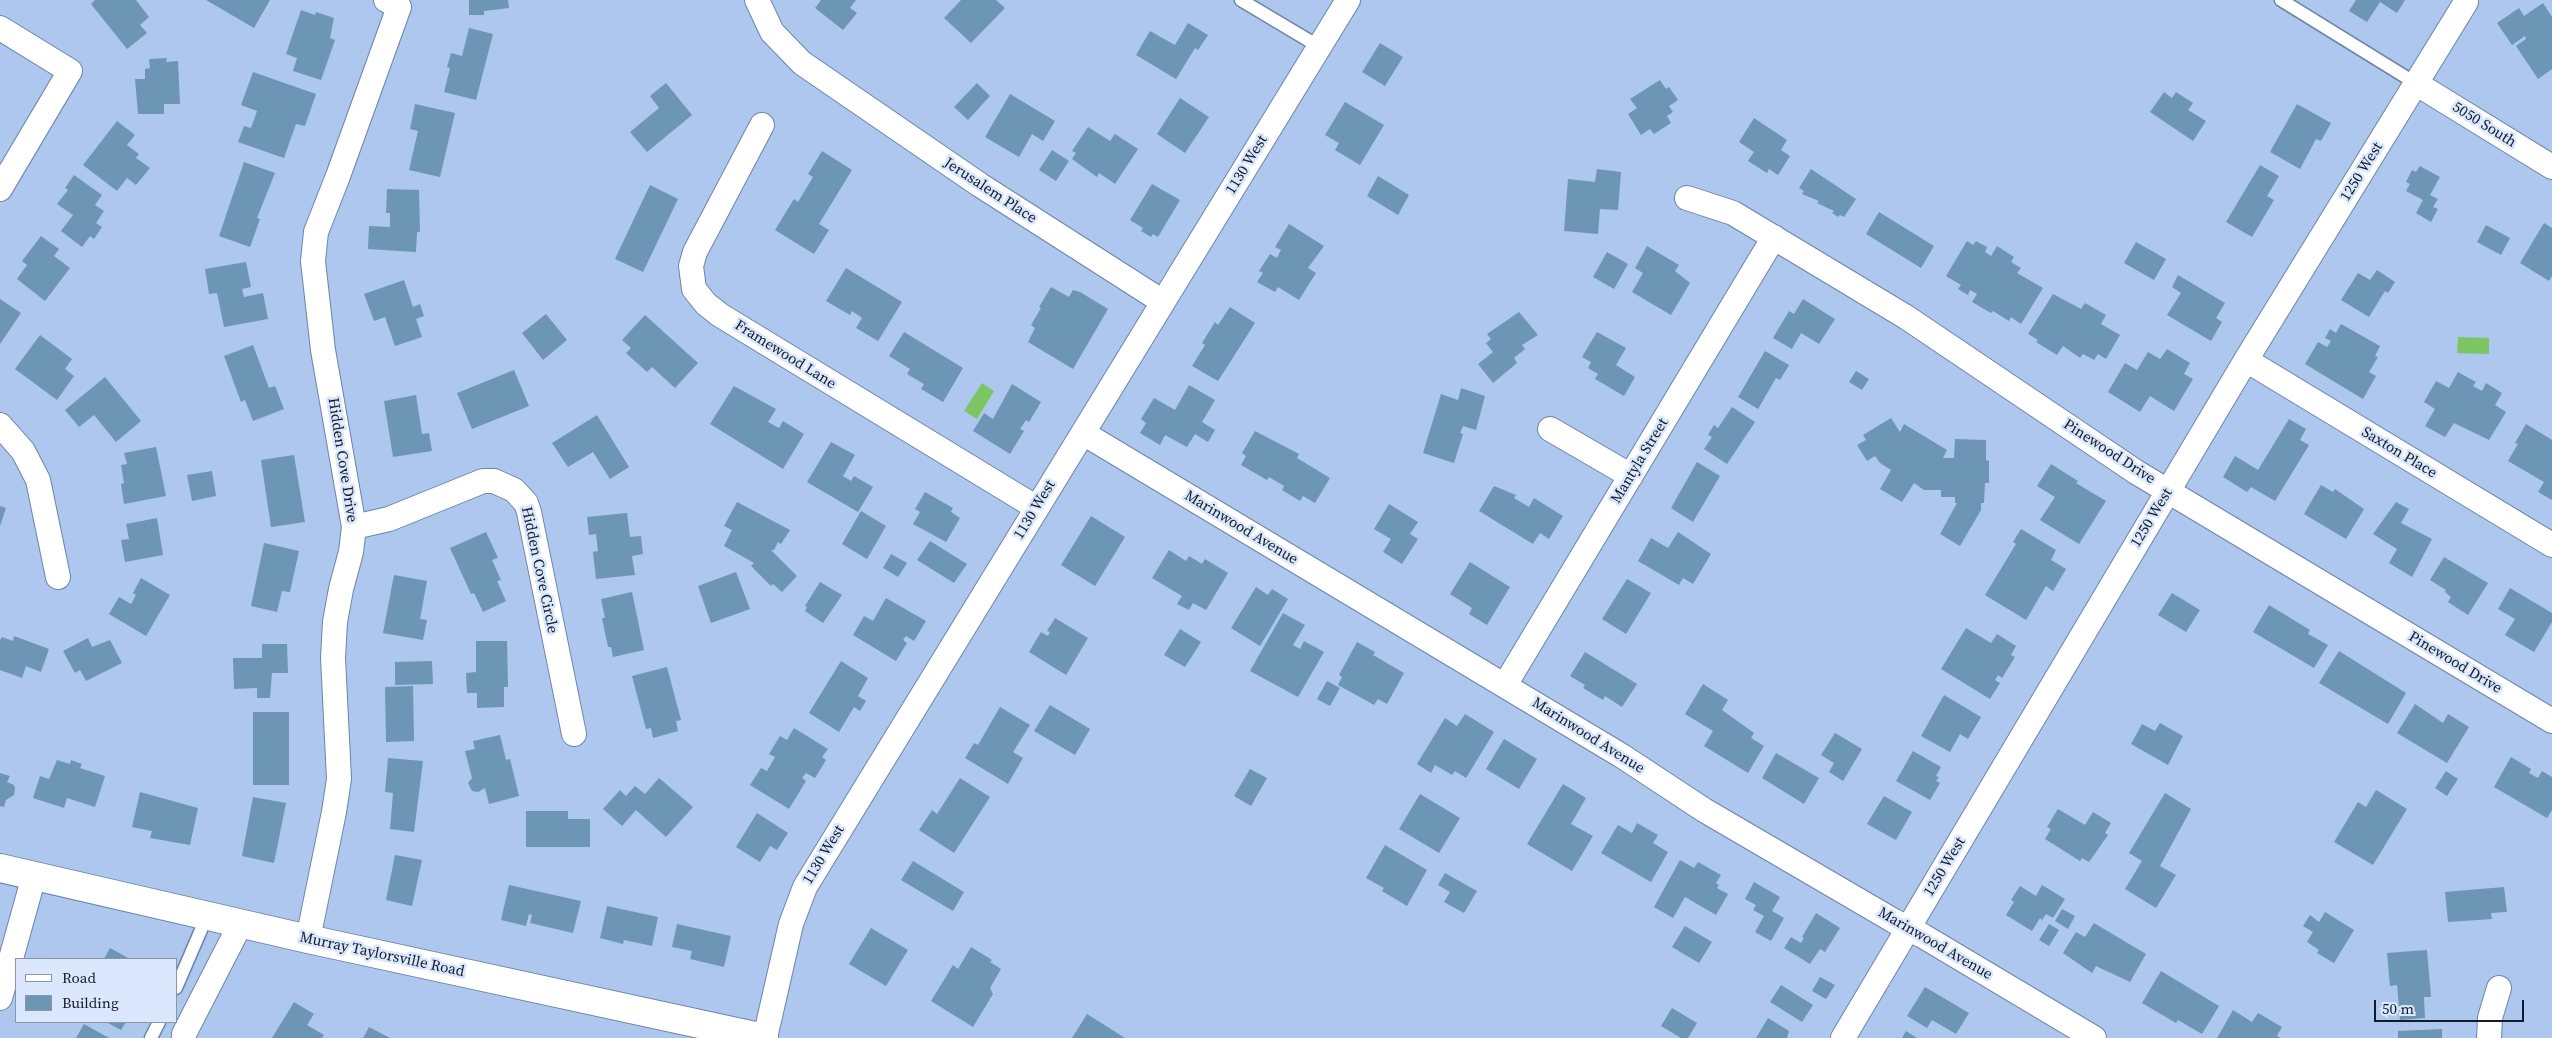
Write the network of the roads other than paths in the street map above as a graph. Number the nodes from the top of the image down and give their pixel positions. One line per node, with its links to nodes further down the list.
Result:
1 (386, 0): 23 (street, Hidden Cove Drive)
2 (757, 0): 15 (street, Jerusalem Place)
3 (1241, 0): 8 (lane)
4 (1348, 0): 8 (street, 1130 West)
5 (2281, 0): 9 (lane)
6 (2466, 2): 9 (street, 1250 West)
7 (0, 28): 12 (street)
8 (1318, 46): 15 (street, 1130 West)
9 (2417, 84): 11 (street, 5050 South); 16 (street, 1250 West)
10 (762, 126): 22 (street, Framewood Lane)
11 (2552, 167)
12 (0, 189)
13 (1687, 198): 14 (street, Pinewood Drive)
14 (1774, 237): 20 (street, Mantyla Street); 21 (street, Pinewood Drive)
15 (1163, 302): 19 (street, 1130 West)
16 (2246, 360): 21 (street, 1250 West); 24 (street, Saxton Place)
17 (0, 425): 25 (street)
18 (1550, 429): 20 (street)
19 (1083, 433): 22 (street, 1130 West); 26 (street, Marinwood Avenue)
20 (1631, 476): 26 (street, Mantyla Street)
21 (2168, 491): 27 (street, Pinewood Drive); 33 (street, 1250 West)
22 (1037, 508): 41 (street, 1130 West)
23 (354, 527): 28 (street, Hidden Cove Circle); 34 (street, Hidden Cove Drive)
24 (2552, 545)
25 (58, 577)
26 (1505, 685): 33 (street, Marinwood Avenue)
27 (2552, 721)
28 (574, 734)
29 (0, 868): 30 (street, Murray Taylorsville Road)
30 (34, 876): 31 (street, Murray Taylorsville Road); 37 (street)
31 (208, 916): 32 (street, Murray Taylorsville Road); 35 (lane)
32 (241, 923): 34 (street, Murray Taylorsville Road); 40 (street)
33 (1908, 928): 42 (street, 1250 West); 43 (street, Marinwood Avenue)
34 (308, 939): 41 (street, Murray Taylorsville Road)
35 (178, 984)
36 (2499, 988): 44 (street)
37 (0, 998)
38 (158, 1023): 39 (lane)
39 (151, 1038)
40 (184, 1038)
41 (765, 1038)
42 (1842, 1038)
43 (2094, 1038)
44 (2490, 1038)

